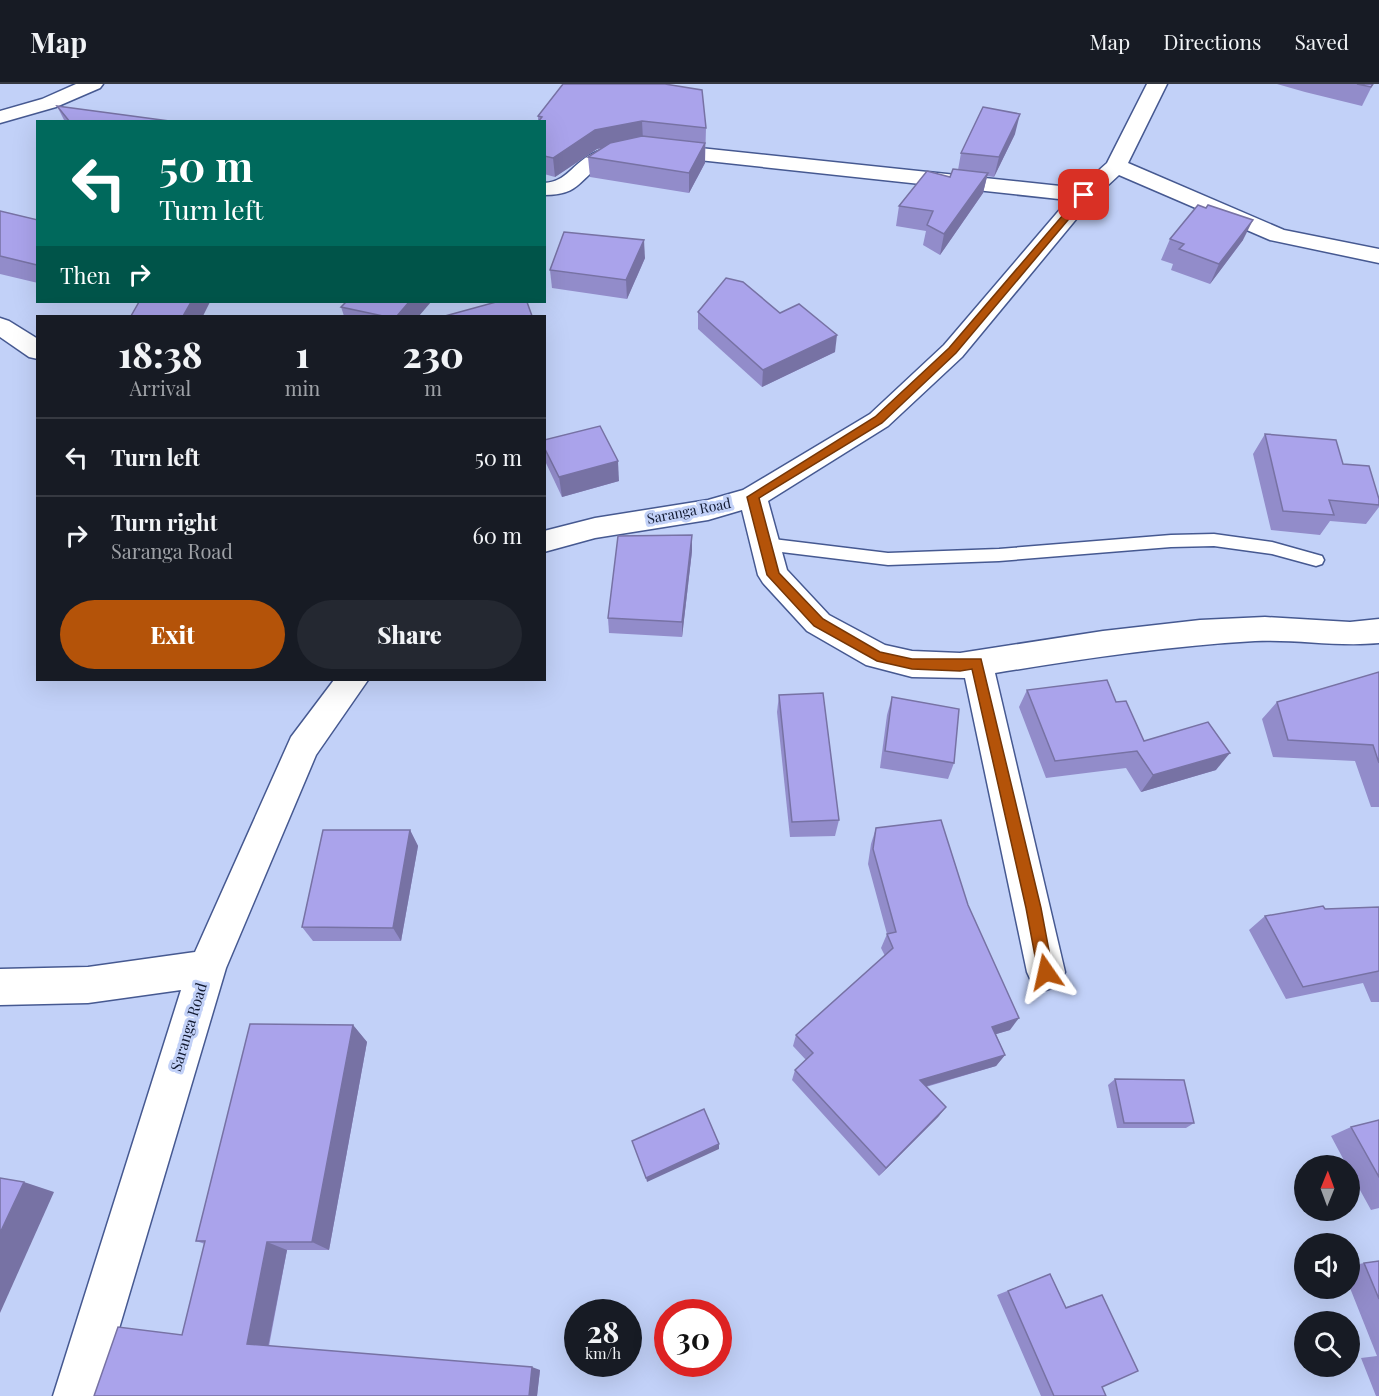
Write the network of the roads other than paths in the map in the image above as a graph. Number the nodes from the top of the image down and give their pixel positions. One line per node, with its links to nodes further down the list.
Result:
1 (93, 84): 3 (street)
2 (1157, 84): 4 (street, Saranga Road)
3 (0, 117)
4 (1116, 166): 6 (street, Saranga Road); 7 (street)
5 (546, 189): 6 (street)
6 (1084, 195): 10 (street, Saranga Road)
7 (1379, 256)
8 (0, 326): 9 (street)
9 (36, 350)
10 (753, 497): 11 (street, Saranga Road); 12 (street)
11 (546, 541)
12 (765, 544): 13 (lane); 15 (street)
13 (1316, 560)
14 (1379, 632): 15 (street)
15 (977, 663): 18 (street)
16 (351, 681): 17 (street, Saranga Road)
17 (207, 968): 19 (street); 20 (street, Saranga Road)
18 (1046, 972)
19 (0, 987)
20 (76, 1396)

